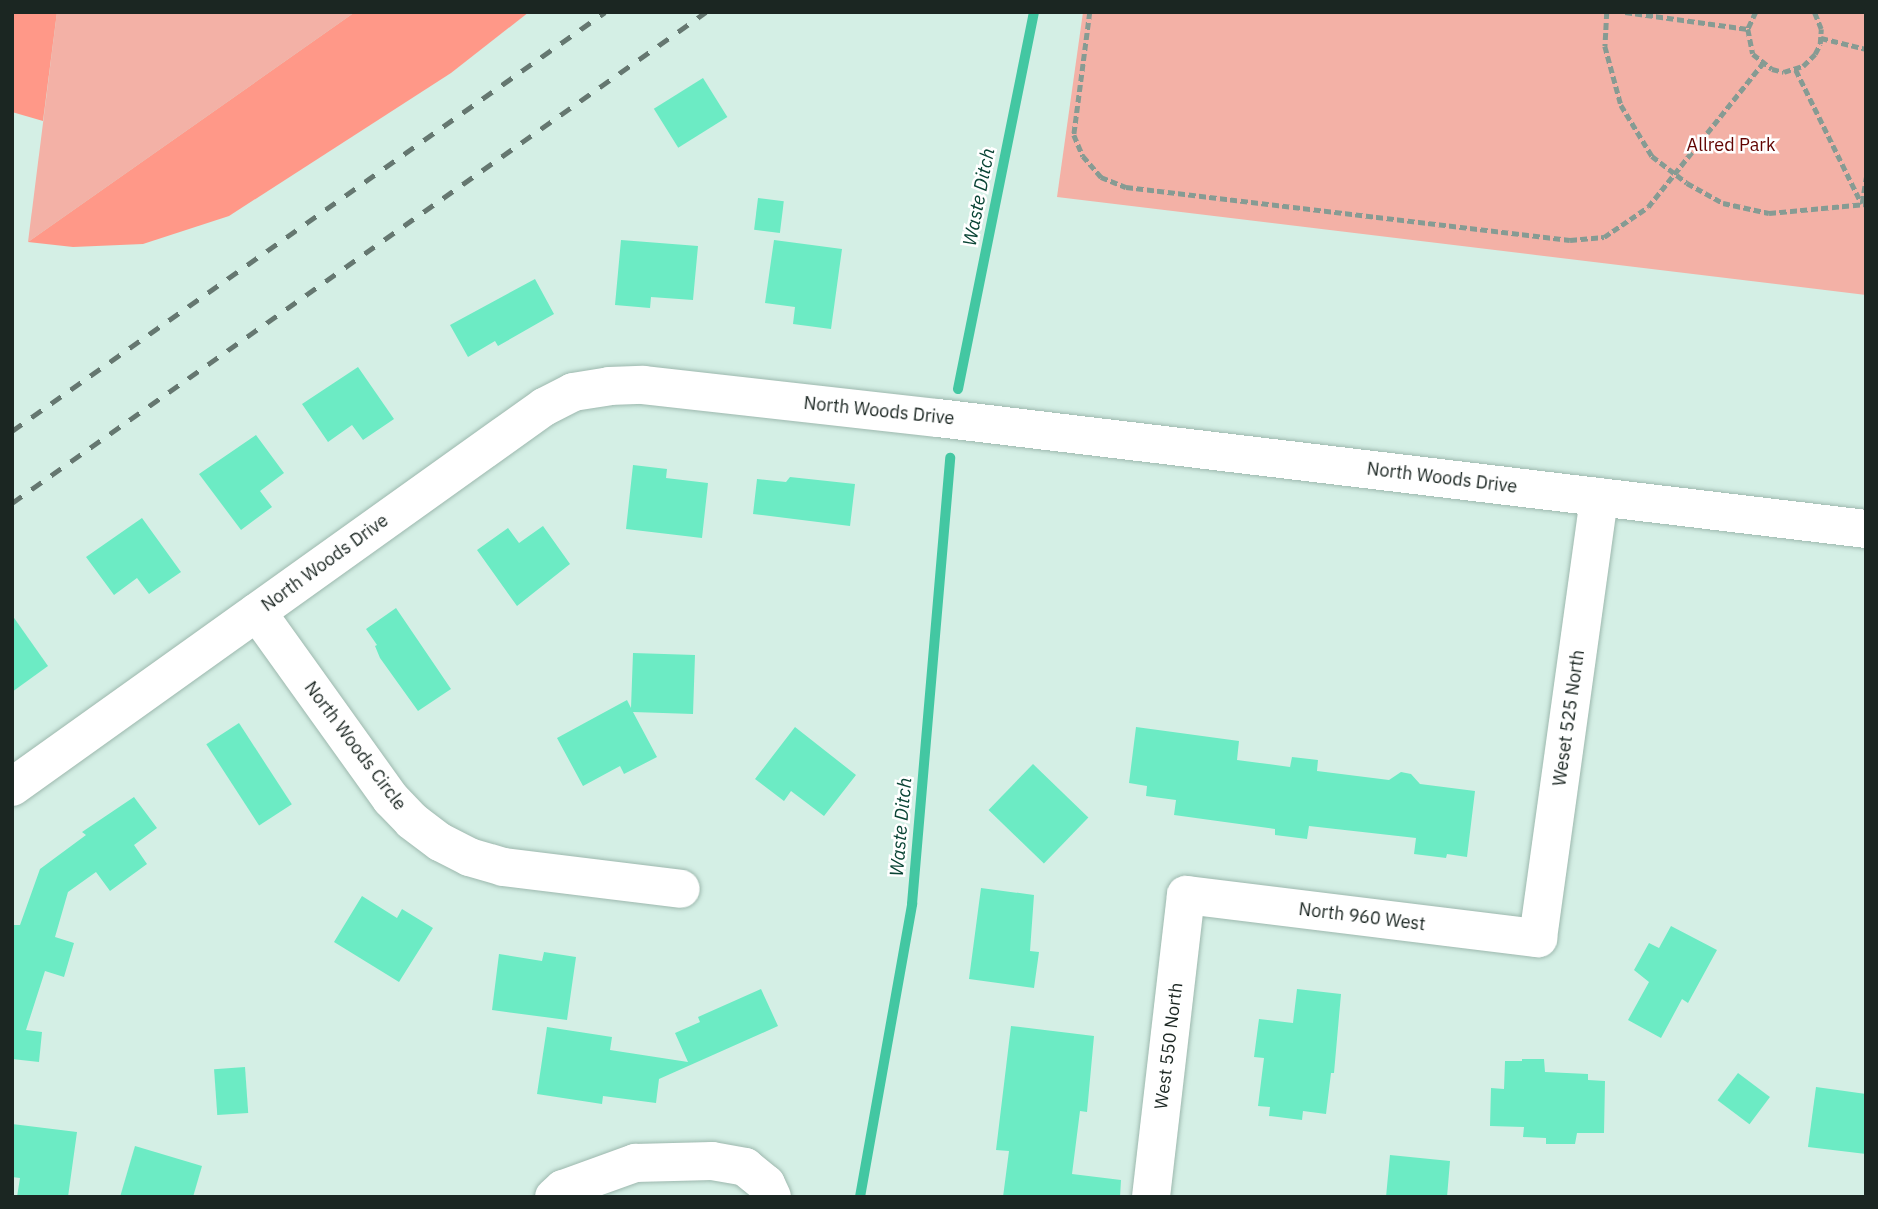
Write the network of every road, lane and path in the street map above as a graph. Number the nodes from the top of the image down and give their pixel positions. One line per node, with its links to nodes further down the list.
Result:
1 (1090, 12): 11 (path)
2 (1607, 12): 11 (path)
3 (1625, 12): 6 (path)
4 (1756, 12): 6 (path)
5 (1814, 12): 7 (path)
6 (1748, 29): 9 (path)
7 (1821, 38): 8 (path); 10 (path)
8 (1866, 50)
9 (1762, 64): 10 (path); 11 (path)
10 (1796, 70): 13 (path)
11 (1675, 174): 13 (path)
12 (1866, 177): 13 (path)
13 (1864, 204)
14 (1599, 497): 15 (street, North Woods Drive); 16 (street, North Woods Drive); 20 (street, Weset 525 North)
15 (1866, 529)
16 (257, 612): 17 (street, North Woods Drive); 18 (street, North Woods Circle)
17 (12, 787)
18 (681, 889)
19 (1186, 895): 20 (street, North 960 West); 23 (street, West 550 North)
20 (1538, 938)
21 (554, 1197): 22 (street)
22 (772, 1197)
23 (1151, 1197)

